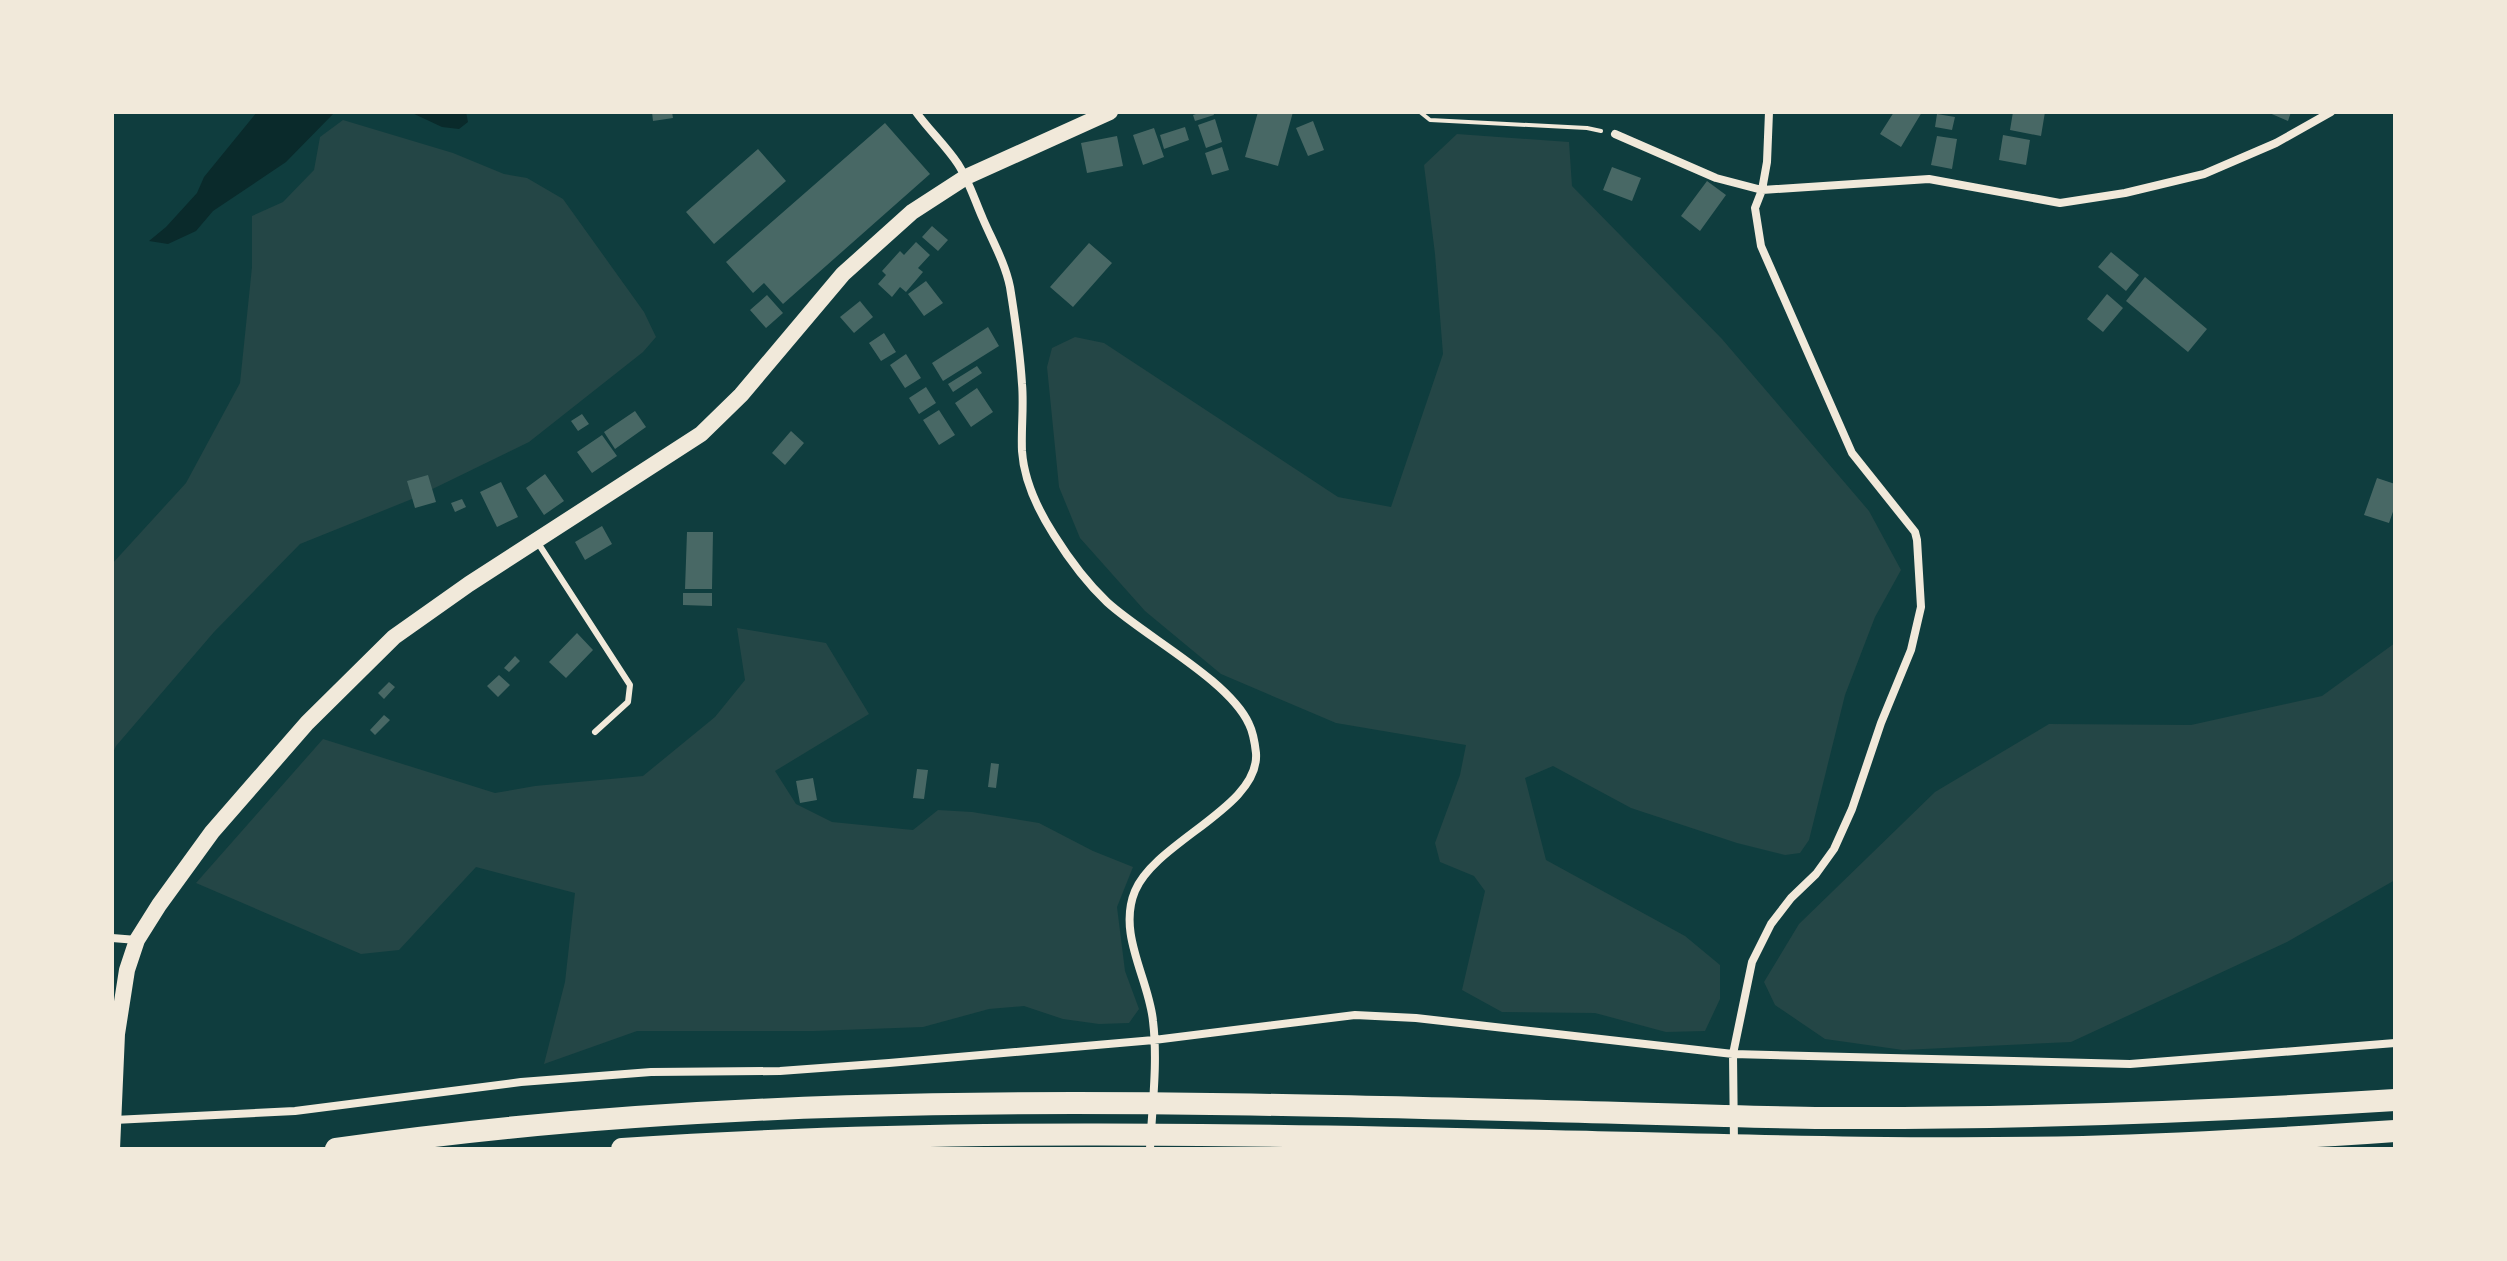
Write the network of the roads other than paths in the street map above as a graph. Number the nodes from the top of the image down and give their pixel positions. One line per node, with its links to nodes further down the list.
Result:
1 (916, 112): 6 (street)
2 (1110, 112): 6 (main road)
3 (1769, 112): 7 (street)
4 (2331, 112): 7 (street)
5 (1615, 134): 7 (street)
6 (966, 177): 8 (main road); 12 (street)
7 (1762, 190): 14 (street)
8 (536, 540): 9 (lane); 11 (main road)
9 (595, 732)
10 (112, 938): 11 (street)
11 (137, 940): 16 (main road)
12 (1154, 1040): 14 (street); 16 (street); 21 (street)
13 (2395, 1043): 14 (street)
14 (1733, 1054): 22 (street)
15 (2395, 1100): 19 (highway)
16 (114, 1120): 18 (main road)
17 (2395, 1131): 20 (highway)
18 (112, 1149)
19 (336, 1149)
20 (622, 1149)
21 (1150, 1149)
22 (1734, 1149)

